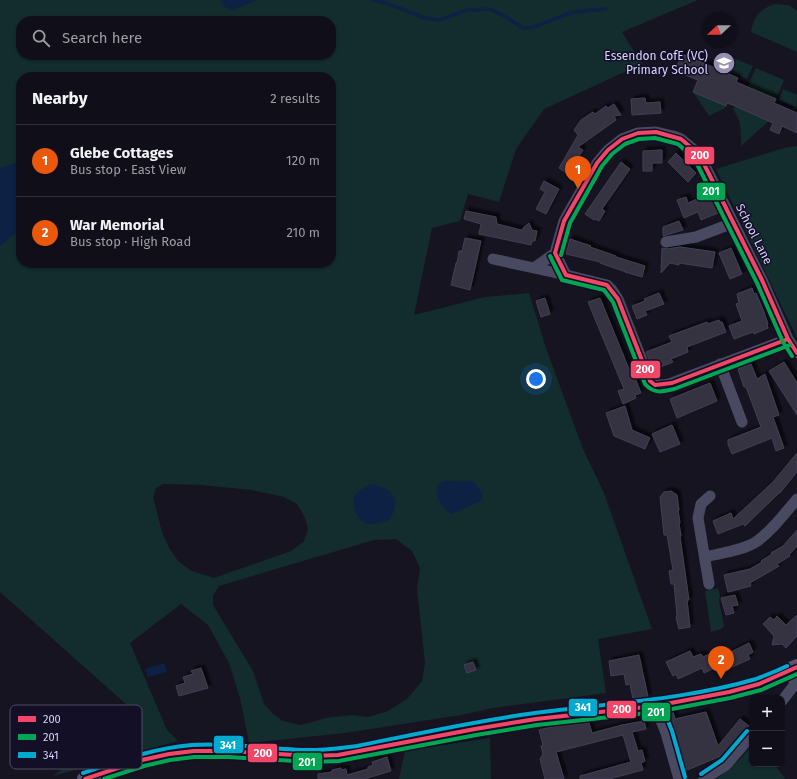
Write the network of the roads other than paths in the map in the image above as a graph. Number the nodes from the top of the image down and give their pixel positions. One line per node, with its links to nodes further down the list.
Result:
1 (734, 223): 2 (street); 3 (street, School Lane); 7 (street, School Lane)
2 (666, 242)
3 (554, 252): 5 (street); 6 (street)
4 (493, 259): 5 (street)
5 (534, 268): 6 (street)
6 (566, 275): 9 (street)
7 (788, 339): 8 (street, School Lane); 9 (street)
8 (797, 353)
9 (720, 364): 10 (street)
10 (742, 422)
11 (710, 496): 13 (street)
12 (797, 499): 13 (street)
13 (705, 557): 14 (street)
14 (710, 584)
15 (793, 670): 16 (street); 17 (main road)
16 (785, 697)
17 (654, 706): 19 (main road); 22 (street)
18 (749, 738): 23 (street)
19 (142, 760)
20 (115, 769): 21 (main road)
21 (86, 779)
22 (679, 779)
23 (704, 779)

